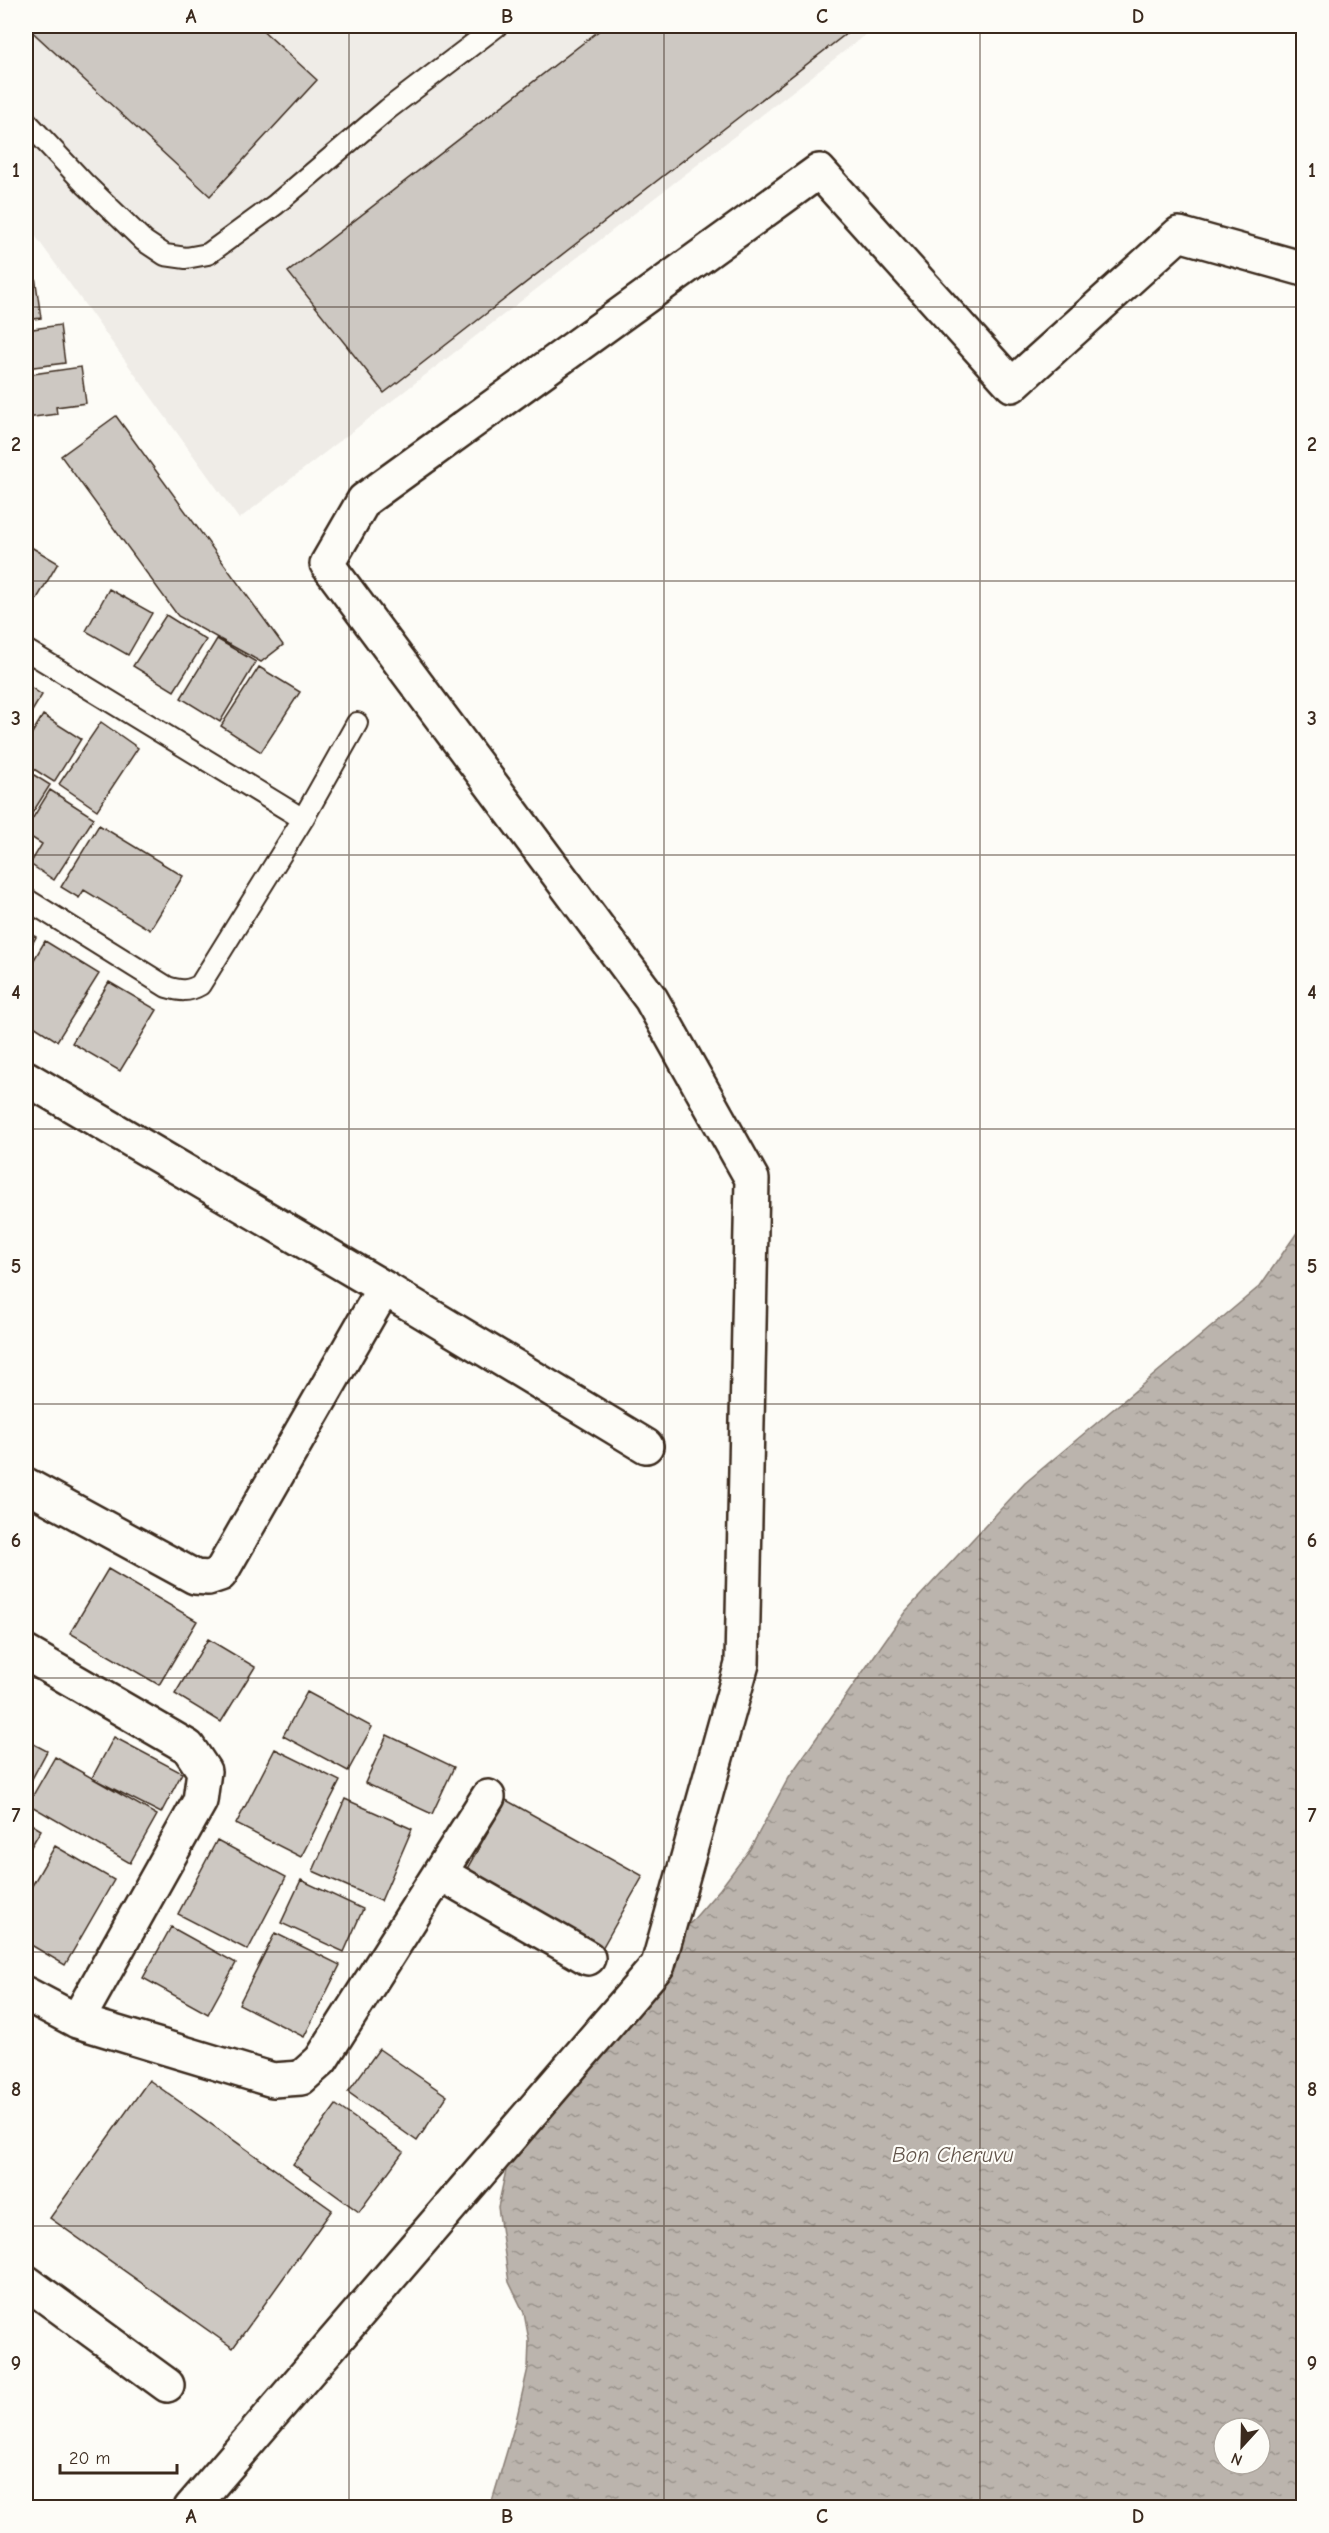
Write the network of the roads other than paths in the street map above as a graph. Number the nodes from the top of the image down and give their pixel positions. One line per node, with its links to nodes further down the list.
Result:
1 (496, 26): 2 (lane)
2 (26, 121)
3 (1304, 269): 20 (street)
4 (26, 650): 6 (lane)
5 (357, 723): 6 (lane)
6 (303, 819): 7 (lane)
7 (26, 899)
8 (26, 1078): 9 (street)
9 (384, 1288): 10 (street); 11 (street)
10 (646, 1446)
11 (26, 1485)
12 (26, 1653): 17 (street)
13 (488, 1797): 14 (street)
14 (440, 1873): 15 (street); 17 (street)
15 (588, 1958)
16 (26, 1994): 17 (street)
17 (77, 2020)
18 (26, 2282): 19 (street)
19 (167, 2385)
20 (191, 2508)

